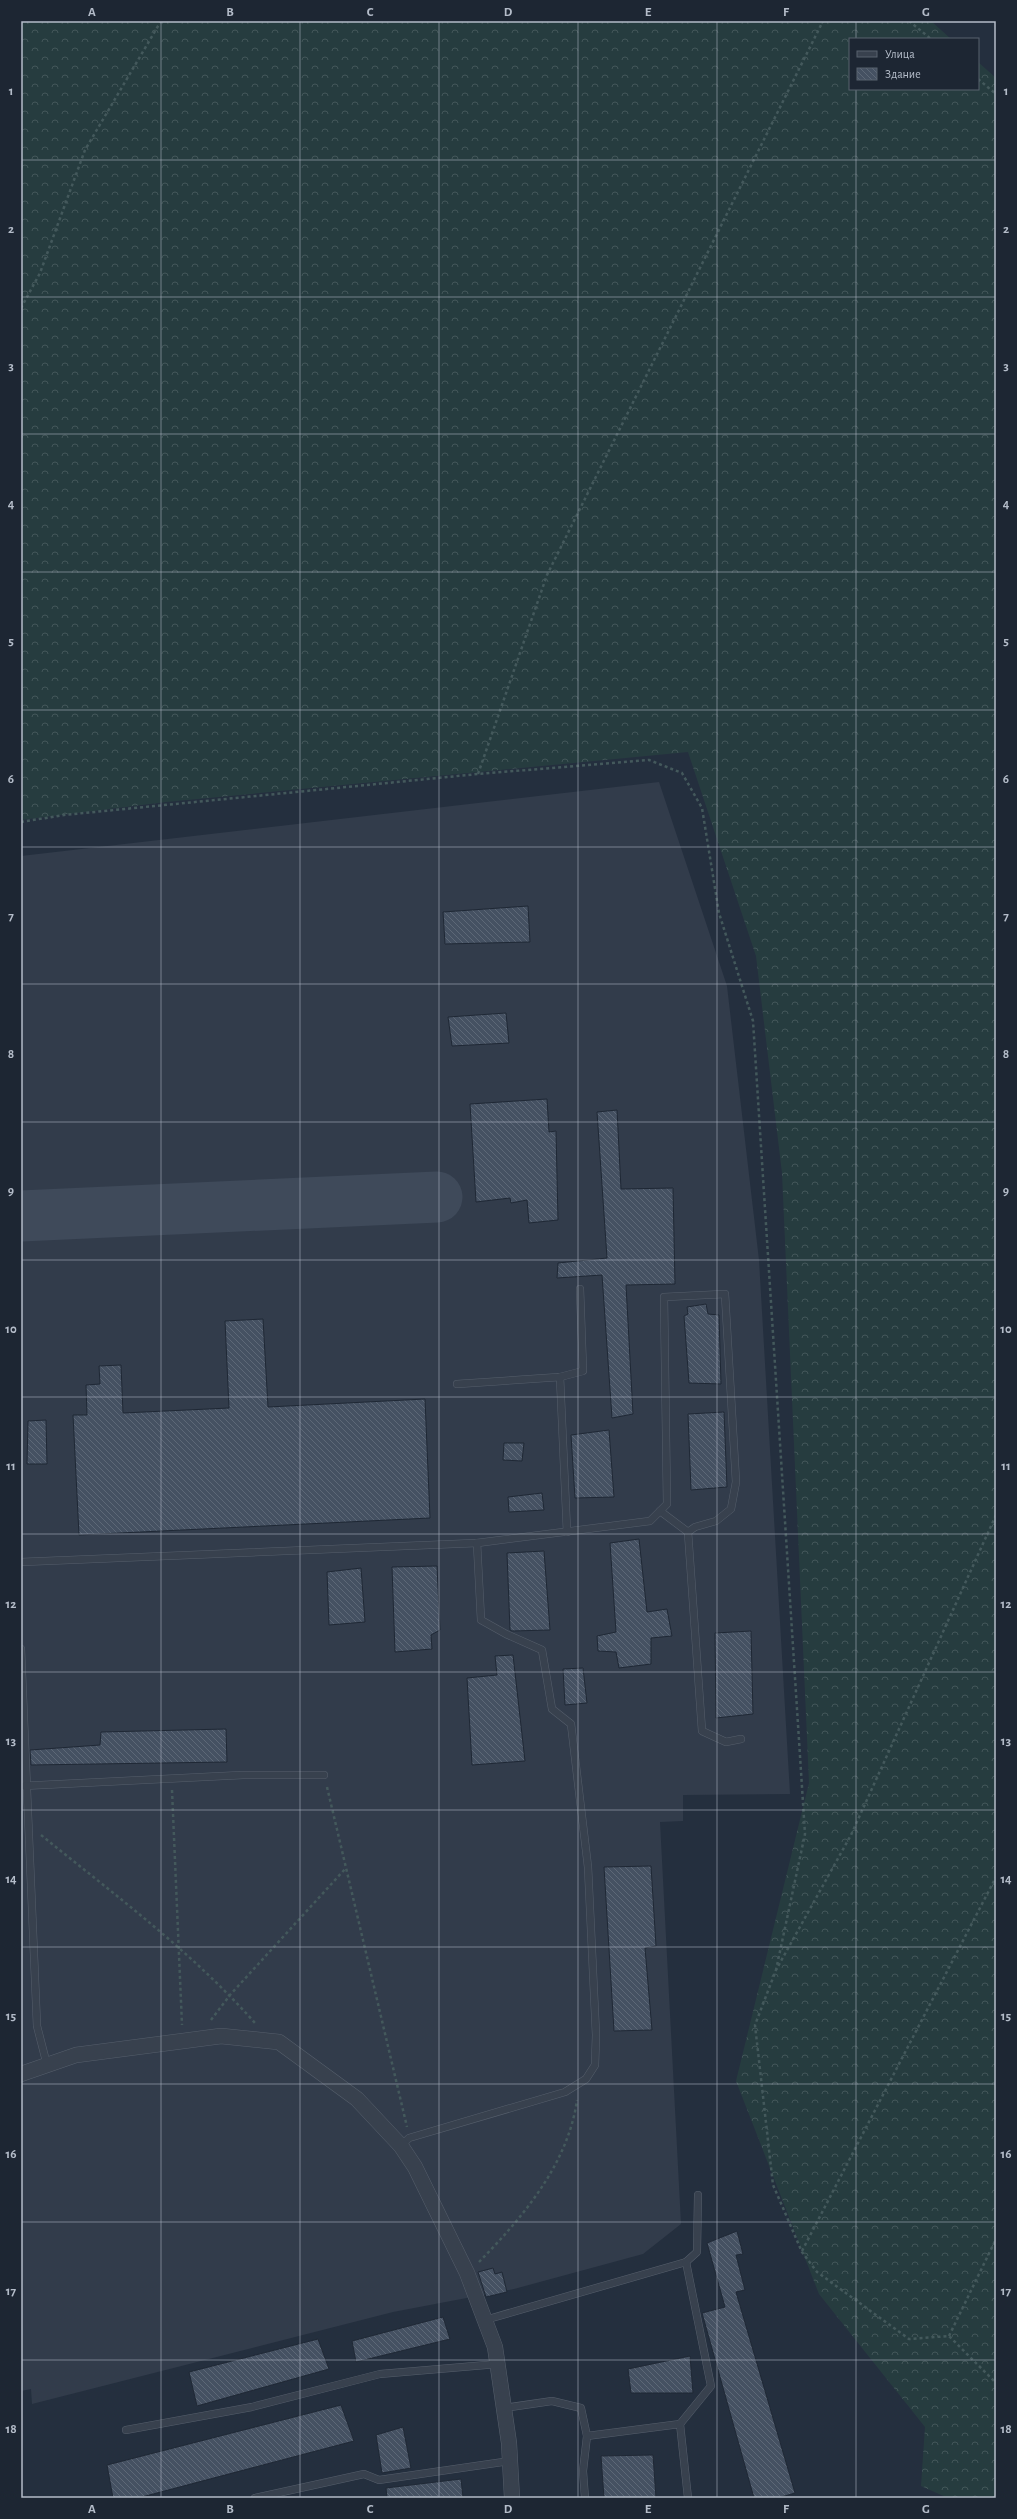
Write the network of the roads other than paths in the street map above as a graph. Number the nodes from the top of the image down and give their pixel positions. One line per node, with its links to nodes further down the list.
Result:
1 (580, 1289): 2 (lane)
2 (560, 1377): 3 (lane); 5 (lane)
3 (457, 1384)
4 (660, 1511): 5 (lane); 6 (lane); 6 (lane)
5 (568, 1532): 7 (lane)
6 (688, 1532): 11 (lane)
7 (477, 1543): 8 (lane); 16 (lane)
8 (21, 1562)
9 (21, 1649): 10 (lane)
10 (21, 1663): 13 (lane)
11 (741, 1739)
12 (324, 1775): 13 (lane)
13 (24, 1786): 14 (lane)
14 (47, 2065): 15 (street); 16 (street)
15 (21, 2074)
16 (405, 2142): 19 (street)
17 (698, 2195): 18 (lane)
18 (686, 2262): 19 (lane); 22 (lane)
19 (485, 2320): 20 (street)
20 (498, 2364): 21 (street); 23 (lane)
21 (504, 2408): 24 (lane); 25 (street)
22 (680, 2424): 24 (lane); 29 (lane)
23 (126, 2430)
24 (587, 2436): 28 (lane)
25 (510, 2461): 26 (lane); 27 (street)
26 (255, 2498)
27 (512, 2498)
28 (585, 2498)
29 (688, 2498)

